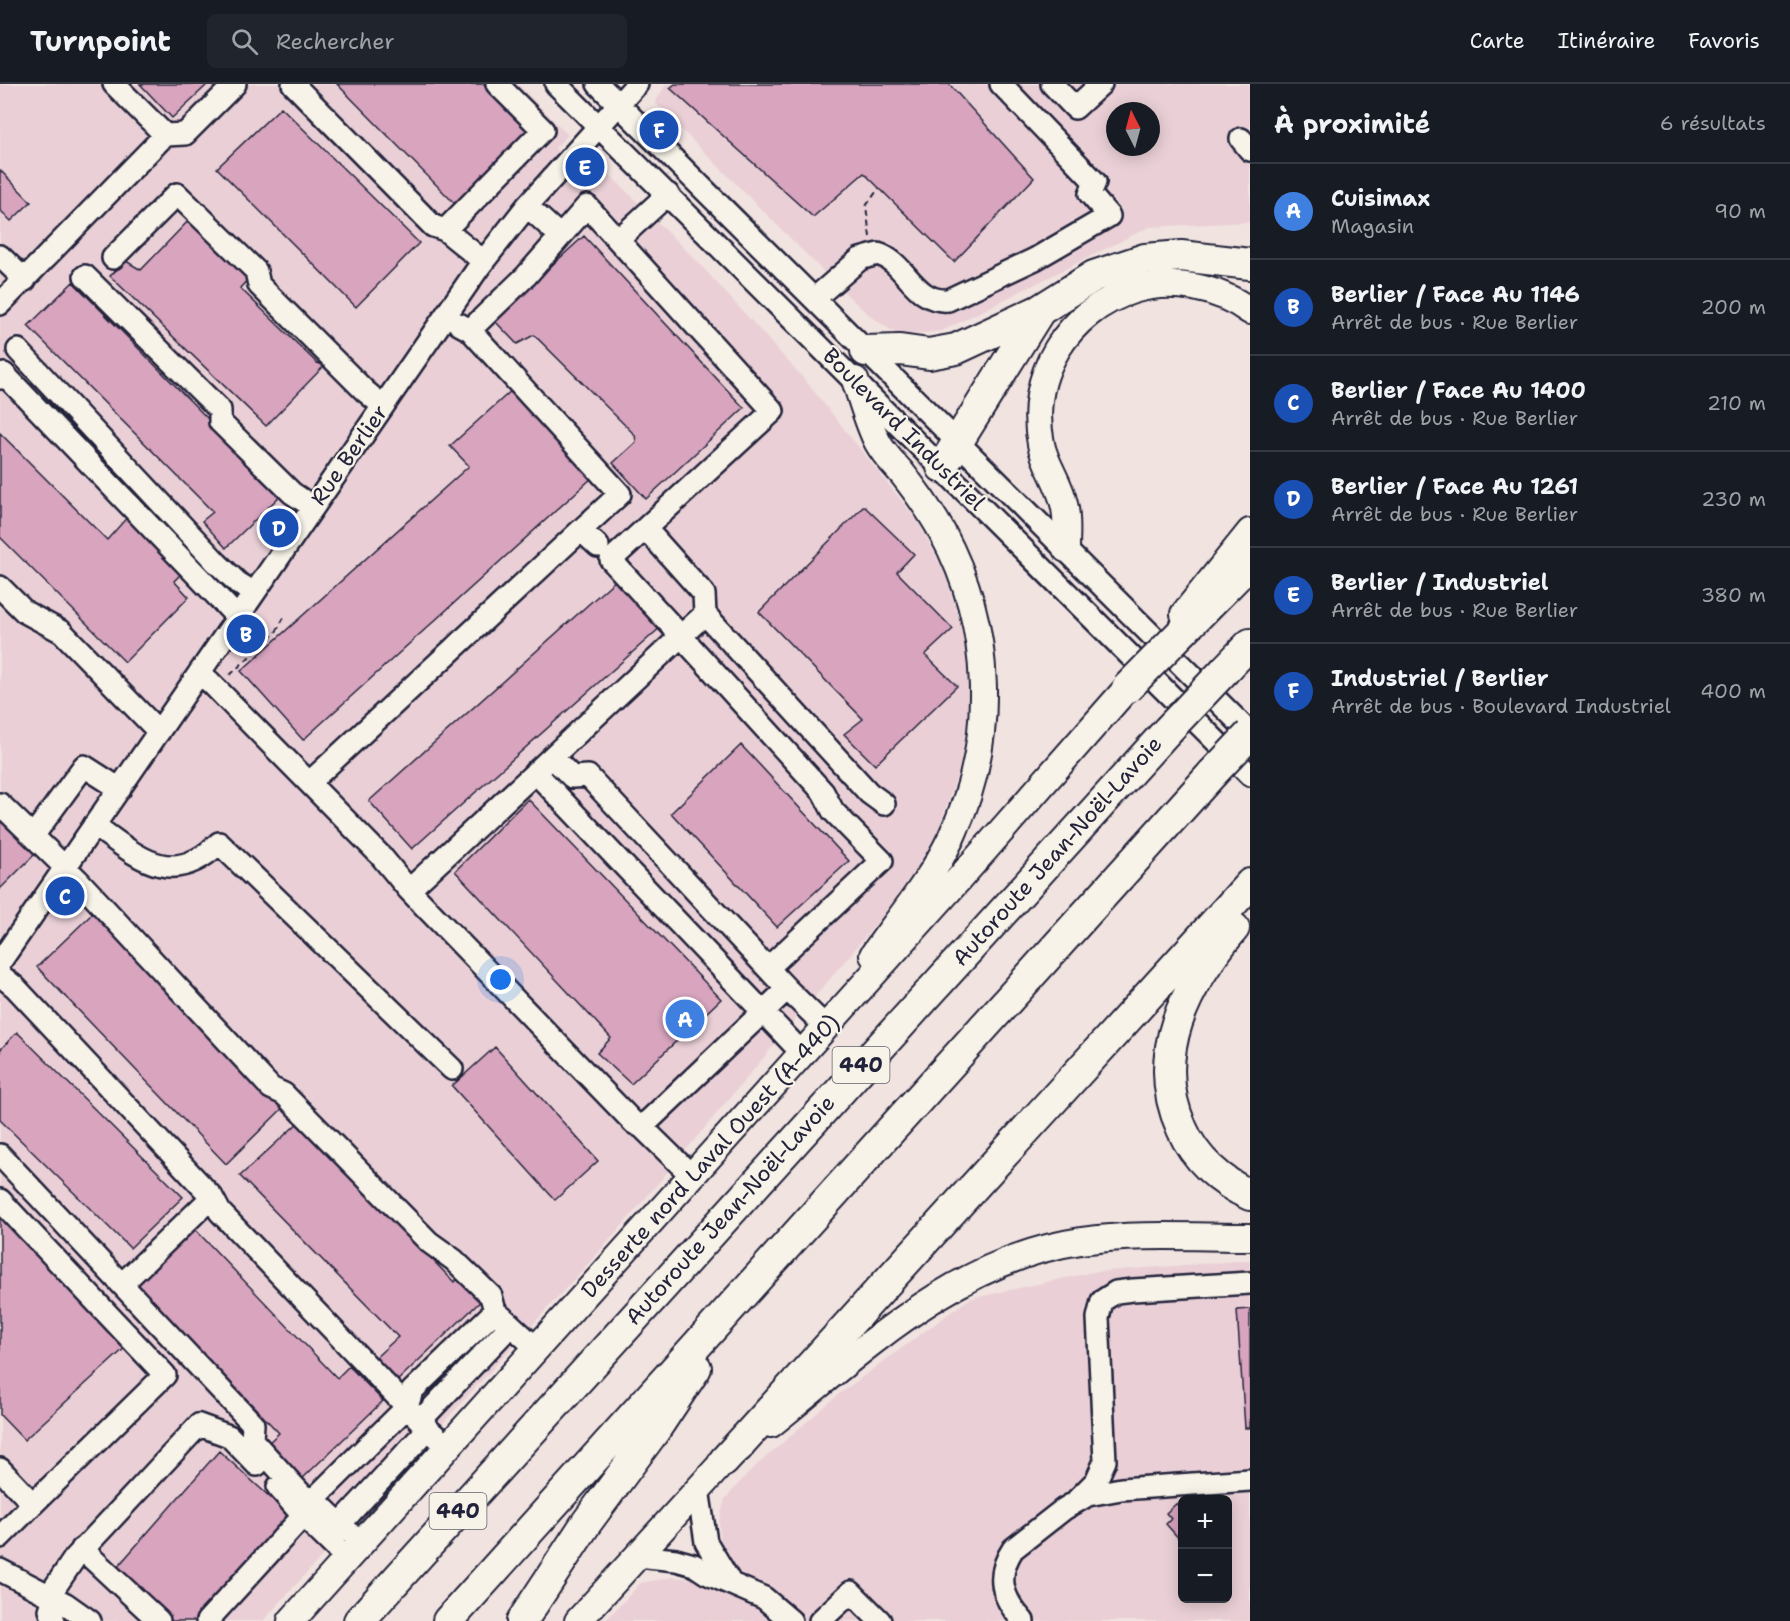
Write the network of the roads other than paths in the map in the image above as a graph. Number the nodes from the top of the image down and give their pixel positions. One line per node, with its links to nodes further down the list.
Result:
1 (114, 84): 13 (street)
2 (235, 84): 13 (street)
3 (293, 84): 16 (street)
4 (556, 84): 12 (street, Boulevard Industriel)
5 (598, 84): 11 (street, Boulevard Industriel)
6 (637, 84): 11 (street, Rue Berlier)
7 (1001, 84): 25 (street)
8 (1052, 84): 9 (street)
9 (1101, 84)
10 (501, 85): 16 (street)
11 (619, 105): 12 (street, Rue Berlier); 25 (street, Boulevard Industriel)
12 (599, 127): 14 (street, Boulevard Industriel); 15 (street, Rue Berlier)
13 (165, 135): 24 (street)
14 (668, 194): 18 (street); 34 (street, Boulevard Industriel)
15 (527, 206): 17 (street); 21 (street, Rue Berlier)
16 (445, 230): 21 (street)
17 (561, 236): 18 (street); 30 (street)
18 (618, 240): 39 (street)
19 (0, 256): 24 (street)
20 (113, 258): 35 (street)
21 (483, 261): 29 (street, Rue Berlier)
22 (1250, 264): 27 (highway)
23 (85, 276): 38 (street)
24 (25, 280): 26 (street)
25 (814, 299): 32 (street, Boulevard Industriel)
26 (0, 304)
27 (1040, 310): 32 (highway); 36 (highway)
28 (1250, 311): 43 (main road)
29 (445, 316): 30 (street); 35 (street, Rue Berlier)
30 (470, 330): 40 (street)
31 (18, 350): 46 (street)
32 (866, 351): 36 (street, Boulevard Industriel)
33 (0, 378): 48 (street)
34 (855, 380): 37 (street, Boulevard Industriel); 74 (main road)
35 (383, 406): 38 (street, Rue Berlier)
36 (957, 441): 37 (highway); 43 (street, Boulevard Industriel)
37 (942, 467): 58 (street, Boulevard Industriel)
38 (313, 507): 46 (street, Rue Berlier)
39 (646, 529): 47 (street); 50 (street)
40 (581, 530): 42 (street); 59 (street)
41 (1250, 532): 49 (main road)
42 (598, 546)
43 (1066, 549): 55 (street, Boulevard Industriel)
44 (1250, 563): 49 (highway)
45 (0, 587): 54 (street)
46 (254, 593): 48 (street, Rue Berlier)
47 (705, 614): 50 (street); 62 (street)
48 (237, 617): 52 (street, Rue Berlier)
49 (1180, 627): 53 (highway, bridge)
50 (681, 636): 56 (street); 70 (street)
51 (1250, 644): 113 (highway, Autoroute Jean-Noël-Lavoie / 440, bridge)
52 (199, 673): 54 (street, Rue Berlier); 59 (street)
53 (1127, 688): 74 (main road, Desserte nord Laval Ouest (A-440))
54 (159, 732): 60 (street, Rue Berlier)
55 (1250, 734): 83 (highway, 440, bridge)
56 (552, 757): 57 (street); 70 (street)
57 (535, 772): 67 (street); 73 (street)
58 (1250, 775)
59 (310, 782): 67 (street)
60 (120, 789): 63 (street, Rue Berlier); 64 (street)
61 (0, 804): 64 (street)
62 (884, 804)
63 (94, 825): 65 (street, Rue Berlier); 75 (street)
64 (33, 836): 65 (street)
65 (64, 868): 69 (street, Rue Berlier); 86 (street)
66 (1250, 884): 91 (highway)
67 (409, 890): 76 (street)
68 (1250, 909): 79 (highway)
69 (0, 962)
70 (768, 968): 72 (street)
71 (0, 975): 80 (street)
72 (787, 989): 73 (street); 74 (street)
73 (762, 1013): 74 (street); 76 (street)
74 (817, 1037): 78 (main road, Desserte nord Laval Ouest (A-440))
75 (452, 1069)
76 (642, 1127): 78 (street)
77 (0, 1155): 85 (street)
78 (692, 1176): 88 (main road, Desserte nord Laval Ouest (A-440))
79 (1250, 1195)
80 (213, 1197): 85 (street); 89 (street)
81 (0, 1200): 98 (street)
82 (1250, 1237): 91 (main road)
83 (753, 1283): 114 (highway, 440); 115 (highway)
84 (1250, 1283): 93 (street)
85 (122, 1284): 99 (street)
86 (495, 1311): 87 (street); 89 (street)
87 (511, 1325): 88 (street); 89 (street)
88 (536, 1348): 90 (main road, Desserte nord Laval Ouest (A-440))
89 (418, 1419): 90 (street); 99 (street); 100 (street)
90 (448, 1446): 103 (main road, Desserte nord Laval Ouest (A-440))
91 (724, 1461): 95 (main road)
92 (0, 1469): 98 (street)
93 (1102, 1470): 96 (street); 97 (street)
94 (1250, 1480): 96 (street)
95 (698, 1490): 104 (main road); 106 (street)
96 (1113, 1490): 97 (street)
97 (1077, 1500): 120 (street)
98 (33, 1504): 101 (street)
99 (308, 1508): 100 (street); 102 (street); 103 (street); 111 (street)
100 (340, 1524): 103 (street)
101 (0, 1537)
102 (82, 1549): 107 (street); 110 (street)
103 (353, 1551): 112 (main road, Desserte nord Laval Ouest (A-440))
104 (638, 1556): 106 (street); 116 (main road)
105 (0, 1570): 107 (street)
106 (730, 1582): 117 (street)
107 (52, 1597): 108 (street); 109 (street)
108 (54, 1621)
109 (90, 1621)
110 (159, 1621)
111 (207, 1621)
112 (291, 1621)
113 (359, 1621)
114 (448, 1621)
115 (522, 1621)
116 (578, 1621)
117 (791, 1621)
118 (820, 1621): 119 (street)
119 (880, 1621)
120 (1023, 1621)

